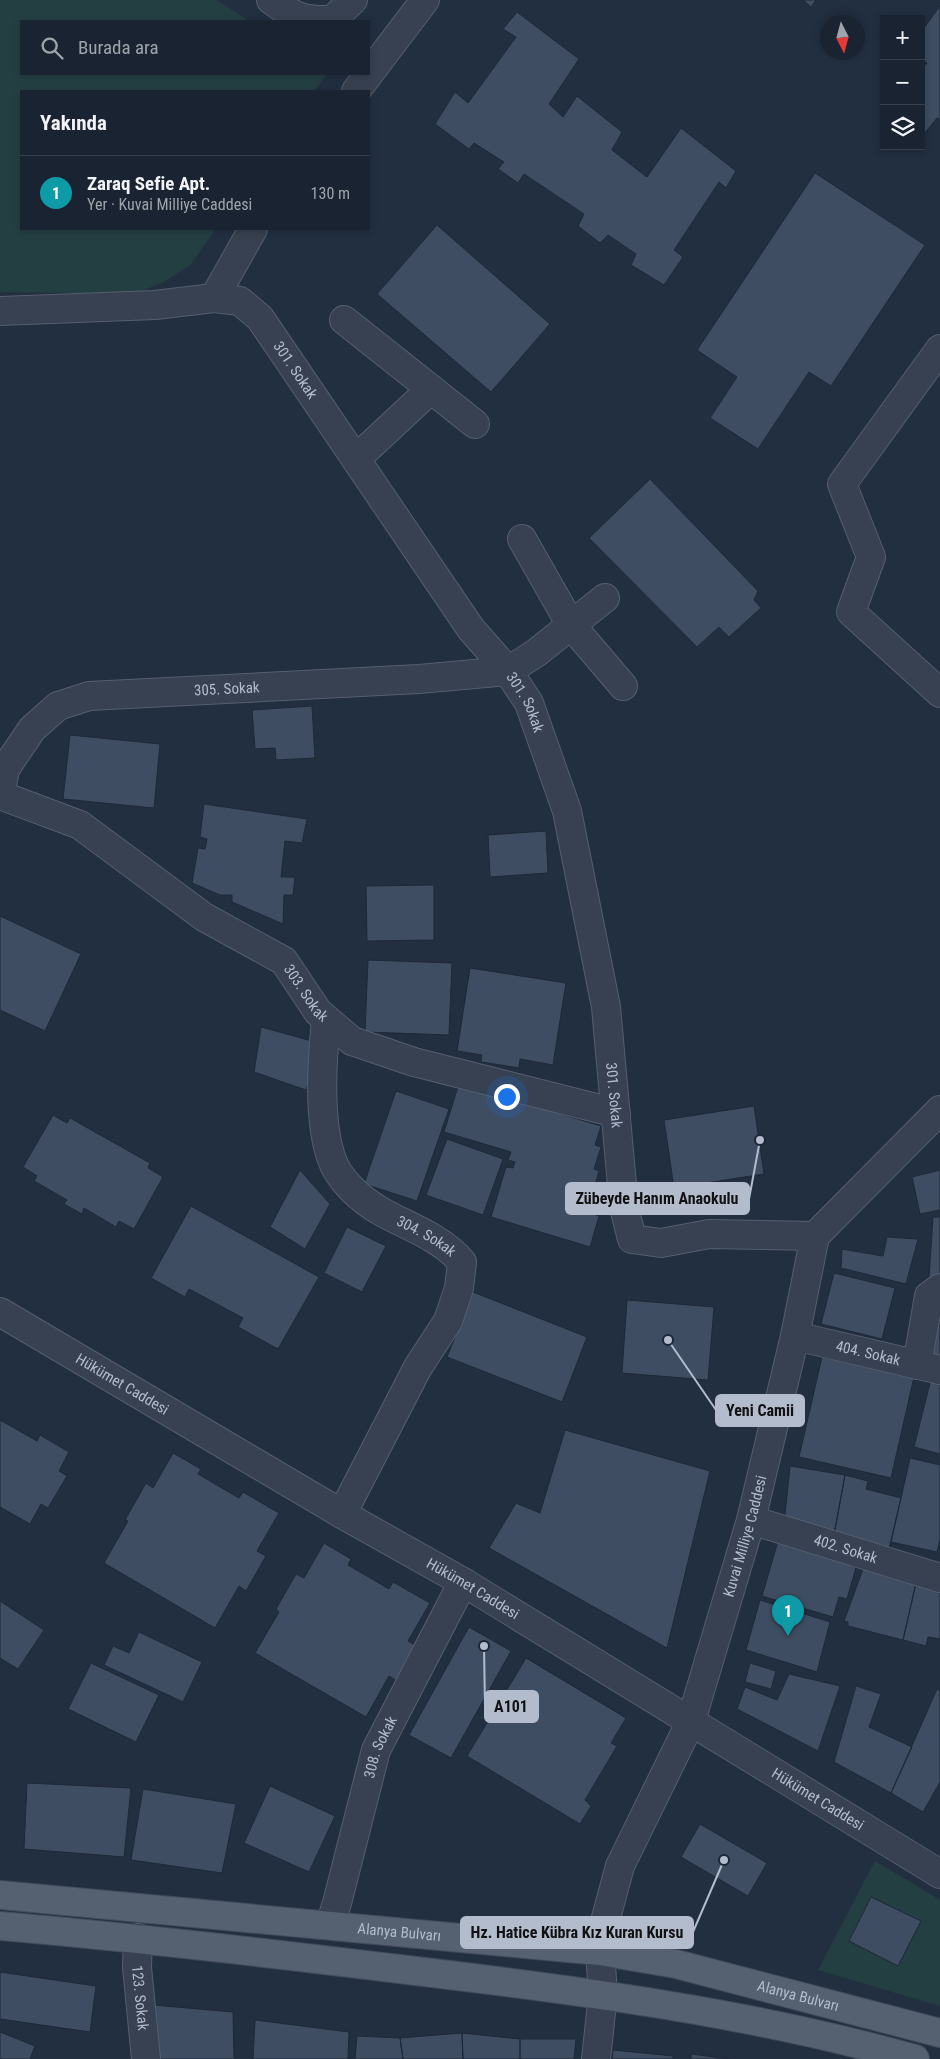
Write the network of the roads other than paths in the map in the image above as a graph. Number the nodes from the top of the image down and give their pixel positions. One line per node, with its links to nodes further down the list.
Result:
1 (271, 0): 4 (street)
2 (353, 0): 5 (street)
3 (425, 0): 6 (street)
4 (308, 20)
5 (332, 20)
6 (370, 73)
7 (368, 75): 8 (street)
8 (357, 90)
9 (252, 230): 10 (street)
10 (214, 298): 11 (street, 301. Sokak); 16 (street, 301. Sokak)
11 (0, 311)
12 (344, 320): 14 (street)
13 (940, 349): 22 (street)
14 (431, 389): 15 (street); 16 (street)
15 (475, 424)
16 (356, 458): 20 (street, 301. Sokak)
17 (522, 539): 19 (street)
18 (605, 598): 19 (street)
19 (571, 625): 20 (street); 21 (street)
20 (508, 671): 23 (street, 305. Sokak); 26 (street, 301. Sokak)
21 (623, 686)
22 (940, 693)
23 (0, 795): 24 (street, 303. Sokak)
24 (326, 1020): 26 (street, 303. Sokak); 32 (street, 304. Sokak)
25 (940, 1110): 27 (street)
26 (616, 1113): 27 (street, 301. Sokak)
27 (815, 1236): 30 (street, Kuvai Milliye Caddesi)
28 (940, 1288): 31 (street)
29 (0, 1312): 32 (street, Hükümet Caddesi)
30 (796, 1336): 31 (street, 404. Sokak); 33 (street, Kuvai Milliye Caddesi)
31 (928, 1367)
32 (342, 1514): 35 (street, Hükümet Caddesi)
33 (751, 1520): 34 (street, 402. Sokak); 36 (street, Kuvai Milliye Caddesi)
34 (940, 1578)
35 (463, 1582): 36 (street, Hükümet Caddesi); 39 (street, 308. Sokak)
36 (692, 1721): 37 (street, Hükümet Caddesi); 42 (street, Kuvai Milliye Caddesi)
37 (940, 1874)
38 (0, 1895): 39 (main road, Alanya Bulvarı)
39 (330, 1925): 42 (main road, Alanya Bulvarı)
40 (0, 1926): 41 (main road, Alanya Bulvarı)
41 (138, 1938): 43 (main road, Alanya Bulvarı); 45 (street, 123. Sokak)
42 (600, 1951): 43 (street, Kuvai Milliye Caddesi); 44 (main road, Alanya Bulvarı)
43 (603, 1994): 46 (street, Kuvai Milliye Caddesi); 47 (main road, Alanya Bulvarı)
44 (940, 2033)
45 (146, 2059)
46 (596, 2059)
47 (915, 2059)

